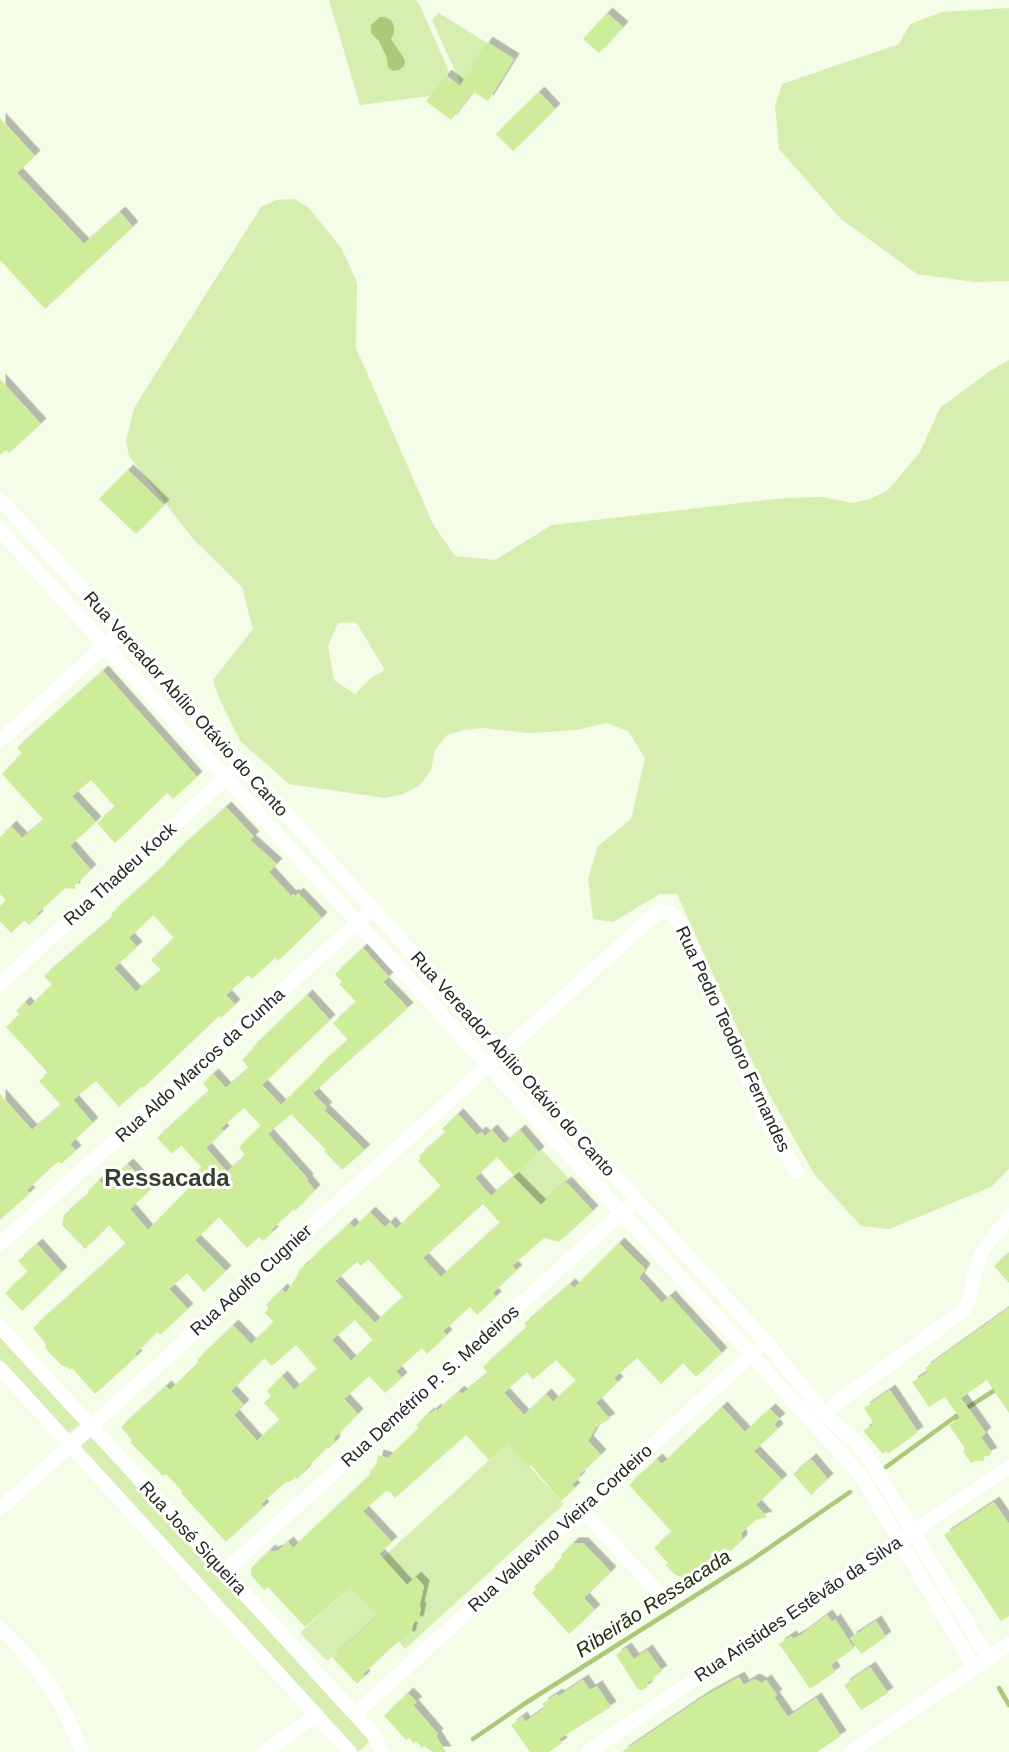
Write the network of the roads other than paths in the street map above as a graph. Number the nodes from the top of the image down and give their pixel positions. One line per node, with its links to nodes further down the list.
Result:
1 (1, 503): 3 (street, Rua Vereador Abílio Otávio do Canto)
2 (0, 530): 4 (street, Rua Vereador Abílio Otávio do Canto)
3 (120, 632): 4 (street); 6 (street, Rua Vereador Abílio Otávio do Canto)
4 (105, 646): 5 (street); 7 (street, Rua Vereador Abílio Otávio do Canto)
5 (0, 741)
6 (241, 764): 7 (street, Rua Thadeu Kock); 8 (street, Rua Vereador Abílio Otávio do Canto)
7 (226, 778): 9 (street, Rua Vereador Abílio Otávio do Canto); 10 (street, Rua Thadeu Kock)
8 (372, 909): 9 (street, Rua Aldo Marcos da Cunha); 11 (street, Rua Vereador Abílio Otávio do Canto)
9 (358, 923): 12 (street, Rua Vereador Abílio Otávio do Canto); 17 (street, Rua Aldo Marcos da Cunha)
10 (0, 984)
11 (502, 1052): 12 (street, Rua Adolfo Cugnier); 13 (street, Rua Pedro Teodoro Fernandes); 14 (street, Rua Vereador Abílio Otávio do Canto)
12 (488, 1065): 15 (street, Rua Vereador Abílio Otávio do Canto); 23 (street, Rua Adolfo Cugnier)
13 (797, 1172)
14 (636, 1200): 15 (street, Rua Demétrio P. S. Medeiros); 19 (street, Rua Vereador Abílio Otávio do Canto)
15 (622, 1212): 20 (street, Rua Vereador Abílio Otávio do Canto); 30 (street, Rua Demétrio P. S. Medeiros)
16 (1009, 1217): 22 (street)
17 (0, 1245)
18 (0, 1327): 23 (street, Rua José Siqueira)
19 (766, 1342): 20 (street, Rua Valdevino Vieira Cordeiro); 22 (street, Rua Vereador Abílio Otávio do Canto)
20 (752, 1355): 22 (street, Rua Vereador Abílio Otávio do Canto); 27 (street, Rua Valdevino Vieira Cordeiro)
21 (0, 1368): 24 (street, Rua José Siqueira)
22 (818, 1417): 28 (street, Rua Vereador Abílio Otávio do Canto); 29 (street, Rua Vereador Abílio Otávio do Canto)
23 (91, 1426): 24 (street, Rua Adolfo Cugnier); 30 (street, Rua José Siqueira)
24 (70, 1445): 26 (street, Rua Adolfo Cugnier); 37 (street, Rua José Siqueira)
25 (1009, 1467): 28 (street, Rua Aristides Estêvão da Silva)
26 (0, 1509)
27 (581, 1509): 31 (street); 36 (street, Rua Valdevino Vieira Cordeiro)
28 (913, 1531): 29 (street, Rua Aristides Estêvão da Silva); 34 (street, Rua Vereador Abílio Otávio do Canto)
29 (899, 1541): 35 (street, Rua Vereador Abílio Otávio do Canto); 42 (street, Rua Aristides Estêvão da Silva)
30 (224, 1572): 36 (street, Rua José Siqueira)
31 (658, 1592)
32 (0, 1628): 38 (street)
33 (1009, 1644): 34 (street)
34 (988, 1658): 35 (street)
35 (974, 1667): 43 (street)
36 (355, 1714): 41 (street, Rua José Siqueira)
37 (316, 1716): 39 (street); 40 (street, Rua José Siqueira)
38 (82, 1752)
39 (264, 1752)
40 (350, 1752)
41 (382, 1752)
42 (588, 1752)
43 (850, 1752)

